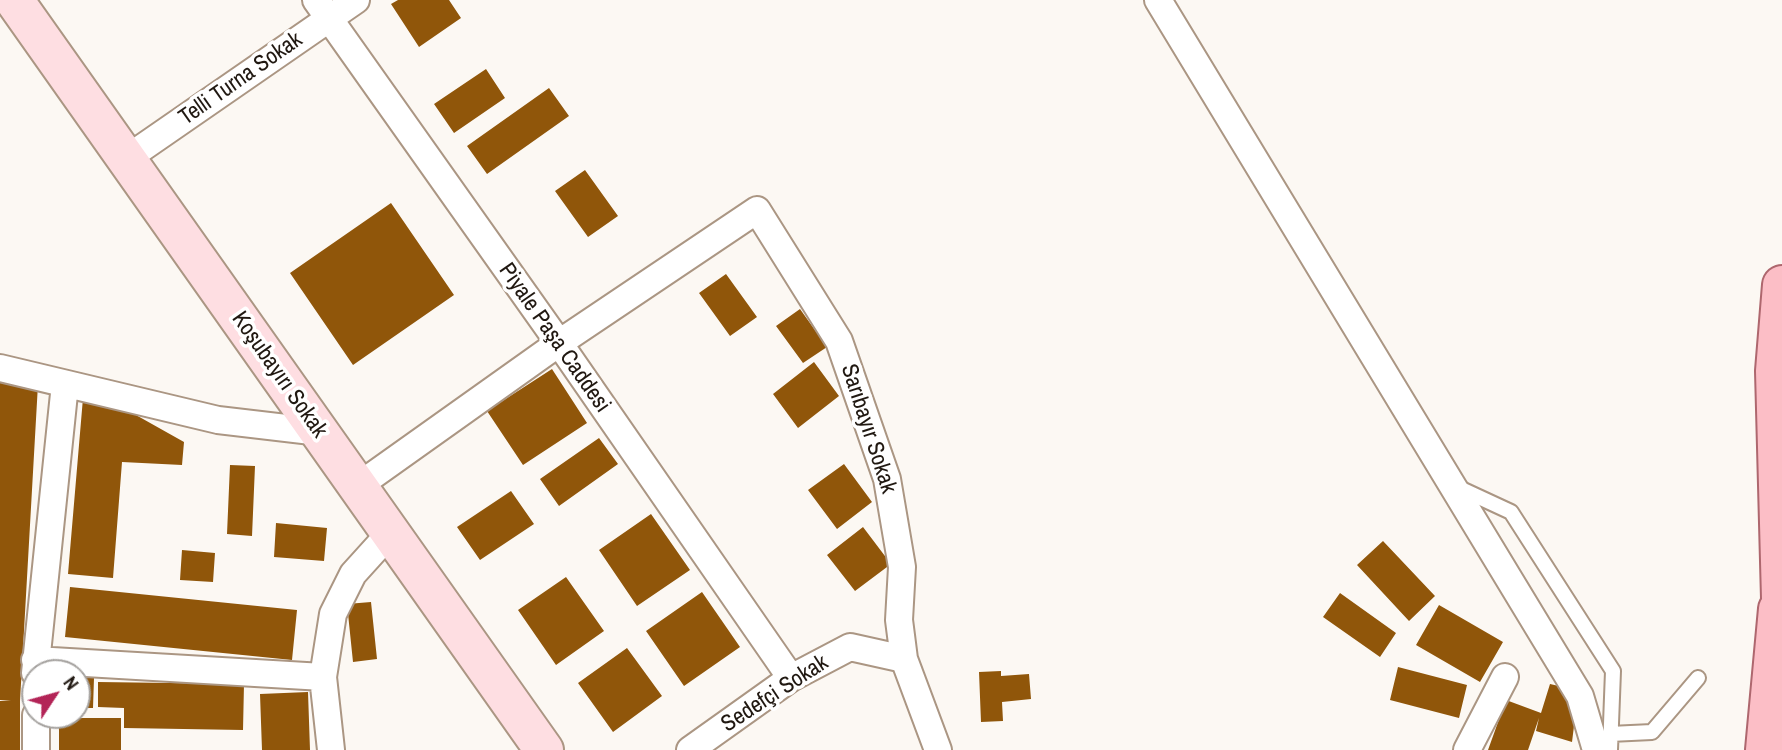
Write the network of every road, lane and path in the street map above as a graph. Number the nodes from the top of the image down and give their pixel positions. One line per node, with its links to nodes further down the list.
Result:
1 (14, 0): 5 (street, Koşubayırı Sokak)
2 (356, 0): 4 (street, Telli Turna Sokak)
3 (1158, 0): 12 (street)
4 (322, 9): 5 (street, Telli Turna Sokak); 7 (street, Piyale Paşa Caddesi)
5 (126, 159): 10 (street, Koşubayırı Sokak)
6 (1782, 285): 14 (main road)
7 (559, 343): 11 (street); 17 (street, Sarıbayır Sokak); 21 (street, Piyale Paşa Caddesi)
8 (0, 368): 9 (street)
9 (65, 384): 10 (street); 16 (street)
10 (320, 432): 11 (street, Koşubayırı Sokak)
11 (358, 486): 13 (street, Koşubayırı Sokak)
12 (1453, 486): 24 (street); 24 (lane)
13 (391, 532): 19 (street); 27 (street, Koşubayırı Sokak)
14 (1780, 589): 15 (main road); 32 (main road)
15 (1782, 637)
16 (36, 659)
17 (904, 659): 21 (street, Sedefçi Sokak); 29 (street, Sarıbayır Sokak)
18 (91, 668): 19 (street)
19 (323, 677): 26 (street)
20 (1505, 677): 30 (street)
21 (791, 678): 28 (street, Sedefçi Sokak)
22 (1699, 678): 24 (lane)
23 (36, 729): 25 (street)
24 (1603, 742): 31 (lane)
25 (36, 750)
26 (331, 750)
27 (544, 750)
28 (690, 750)
29 (938, 750)
30 (1467, 750)
31 (1610, 750)
32 (1765, 750)

